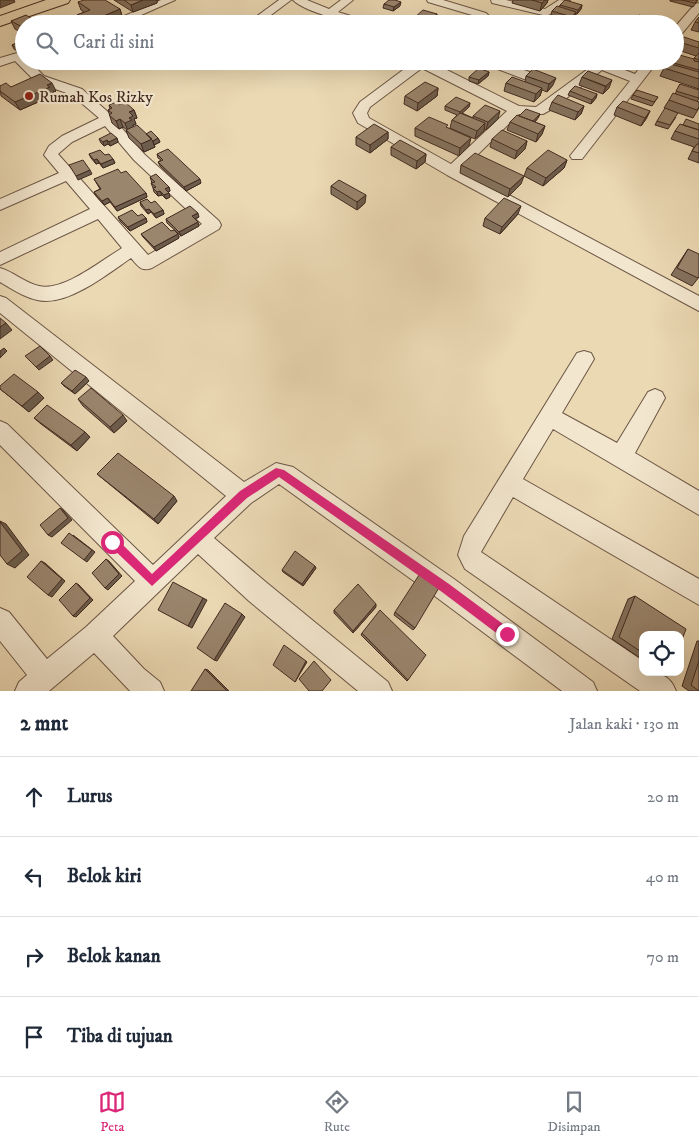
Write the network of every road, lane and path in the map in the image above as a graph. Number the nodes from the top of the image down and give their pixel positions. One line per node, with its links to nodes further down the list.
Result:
1 (62, 0): 11 (main road)
2 (170, 0): 12 (street)
3 (286, 0): 13 (street)
4 (298, 0): 10 (street)
5 (348, 0): 10 (street)
6 (432, 0): 15 (street)
7 (497, 1): 8 (street); 16 (street)
8 (564, 1)
9 (699, 6): 19 (street)
10 (330, 14): 14 (street)
11 (18, 15)
12 (133, 15)
13 (264, 15)
14 (334, 15)
15 (466, 15)
16 (482, 15)
17 (15, 16): 18 (main road)
18 (0, 21)
19 (684, 24)
20 (15, 58): 21 (street)
21 (0, 62)
22 (33, 70): 32 (street)
23 (411, 70): 34 (street)
24 (438, 70): 31 (street)
25 (512, 70): 29 (street)
26 (588, 70): 31 (street)
27 (613, 70): 30 (street)
28 (645, 70): 30 (street)
29 (528, 76)
30 (638, 80): 33 (street)
31 (516, 110): 34 (street)
32 (106, 120): 35 (street); 38 (street)
33 (577, 156)
34 (452, 172): 41 (street)
35 (68, 174): 36 (street); 37 (street)
36 (0, 205)
37 (100, 211): 38 (street); 39 (street)
38 (134, 248): 40 (street)
39 (0, 259)
40 (0, 274)
41 (699, 304)
42 (1, 305): 49 (street)
43 (584, 359): 45 (street)
44 (655, 398): 47 (street)
45 (549, 416): 47 (street); 48 (street)
46 (0, 431): 52 (street)
47 (621, 456): 50 (street)
48 (508, 482): 53 (street); 60 (street)
49 (243, 495): 51 (street); 59 (street)
50 (699, 504)
51 (198, 539): 52 (street); 58 (street)
52 (152, 581): 55 (street)
53 (699, 593)
54 (0, 621): 56 (street)
55 (95, 636): 56 (street); 57 (street)
56 (36, 683)
57 (139, 687)
58 (379, 691)
59 (584, 691)
60 (663, 691)

